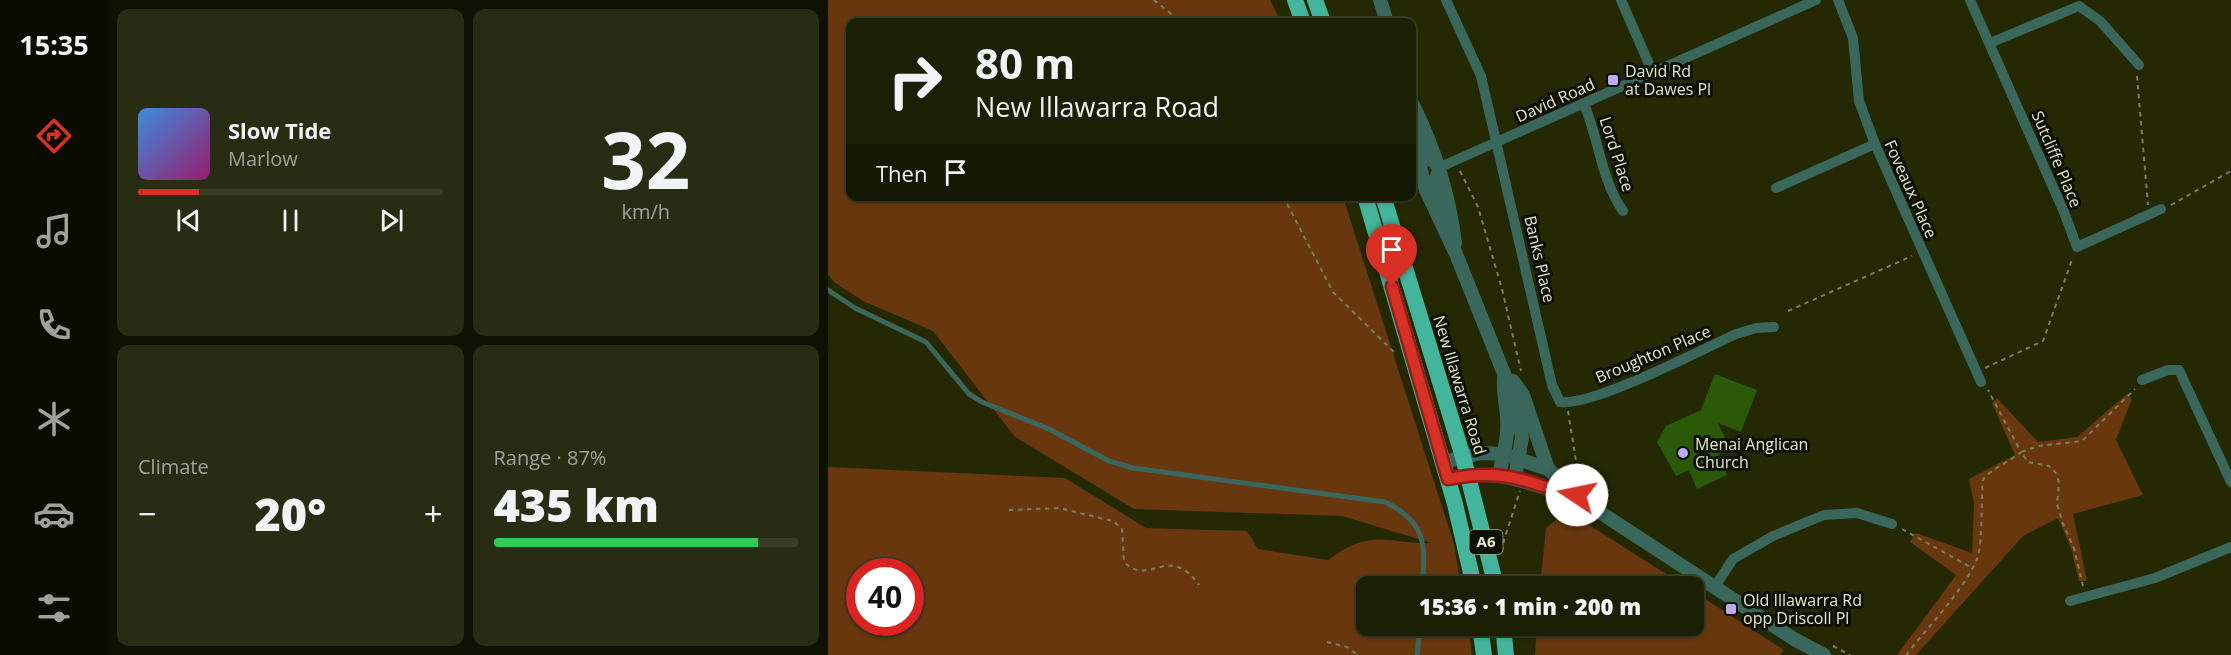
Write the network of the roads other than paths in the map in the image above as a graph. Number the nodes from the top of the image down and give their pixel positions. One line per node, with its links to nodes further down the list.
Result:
1 (1295, 0): 10 (highway)
2 (1315, 0): 11 (highway)
3 (1380, 0): 12 (street)
4 (1446, 0): 19 (street)
5 (1621, 0): 15 (street)
6 (1816, 0): 9 (street, David Road)
7 (1838, 0): 20 (street, Foveaux Place)
8 (1970, 0): 13 (street, Sutcliffe Place)
9 (1796, 4): 15 (street, David Road)
10 (1302, 18)
11 (1322, 18)
12 (1386, 18)
13 (1990, 43): 14 (street); 26 (street, Sutcliffe Place)
14 (2139, 64)
15 (1653, 73): 17 (street, David Road)
16 (1416, 102): 22 (street)
17 (1584, 104): 19 (street, David Road); 27 (street, Lord Place)
18 (1416, 136): 22 (street)
19 (1497, 141): 22 (street, David Road); 35 (street, Banks Place)
20 (1875, 144): 23 (street); 33 (street, Foveaux Place)
21 (1416, 151): 28 (street)
22 (1438, 168): 28 (street); 29 (street)
23 (1776, 188)
24 (1366, 201): 39 (highway, A6)
25 (1385, 201): 37 (highway, New Illawarra Road / A6)
26 (2161, 209)
27 (1623, 211)
28 (1438, 217): 29 (street)
29 (1456, 254): 32 (street)
30 (828, 290): 49 (lane)
31 (1774, 327): 35 (street, Broughton Place)
32 (1504, 370): 36 (street); 38 (street); 40 (street)
33 (1980, 378)
34 (2142, 380): 44 (street)
35 (1566, 403)
36 (1503, 454): 37 (street); 38 (street); 42 (street)
37 (1463, 457): 39 (street); 41 (highway, New Illawarra Road / A6)
38 (1519, 458): 40 (street); 45 (street)
39 (1443, 462): 43 (highway, A6)
40 (1548, 469): 46 (street)
41 (1468, 475): 42 (street); 43 (street); 51 (highway, New Illawarra Road / A6)
42 (1499, 475): 45 (street)
43 (1448, 479): 50 (highway, A6)
44 (2231, 482)
45 (1518, 483): 46 (street)
46 (1578, 490): 52 (street)
47 (1892, 524): 52 (street)
48 (2231, 547): 53 (street)
49 (1423, 576)
50 (1472, 576)
51 (1493, 576)
52 (1714, 588): 60 (street)
53 (2070, 601)
54 (1419, 636): 57 (lane)
55 (1481, 636): 58 (highway)
56 (1504, 636): 59 (highway)
57 (1417, 655)
58 (1484, 655)
59 (1506, 655)
60 (1824, 655)

